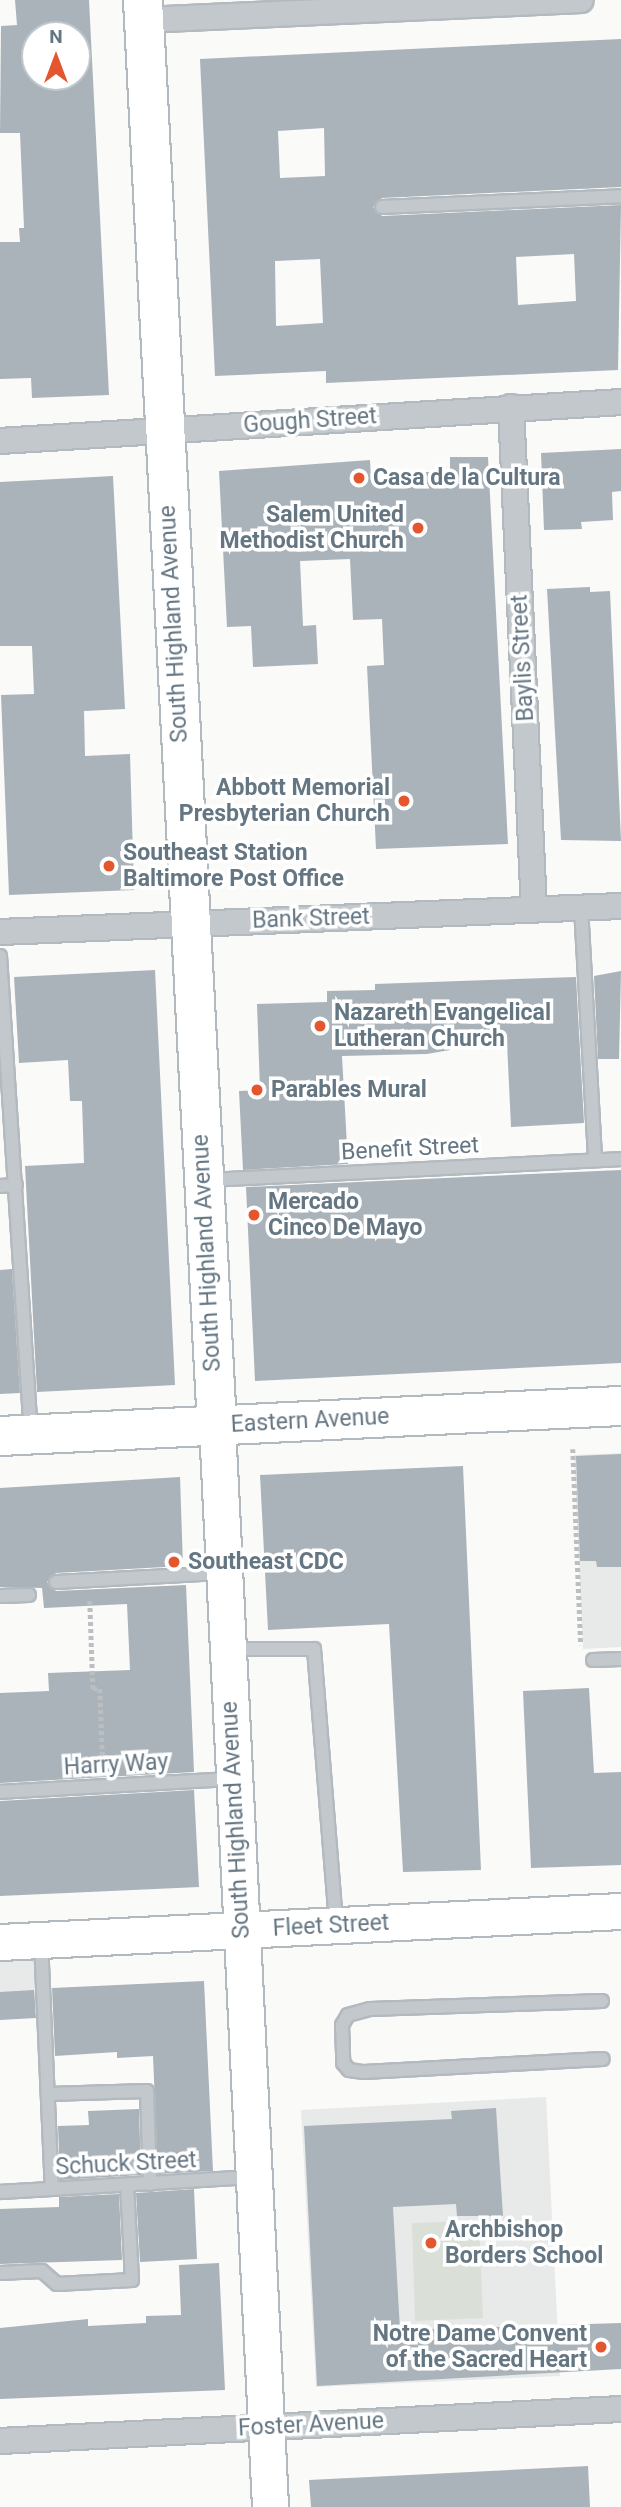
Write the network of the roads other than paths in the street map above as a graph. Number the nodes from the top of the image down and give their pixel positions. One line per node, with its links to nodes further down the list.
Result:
1 (581, 0): 2 (street)
2 (365, 5): 3 (street)
3 (143, 10): 8 (main road, South Highland Avenue)
4 (621, 196): 5 (lane)
5 (382, 207)
6 (621, 402): 7 (street, Gough Street)
7 (512, 407): 8 (street, Gough Street); 12 (street, Baylis Street)
8 (165, 432): 9 (street, Gough Street); 13 (main road, South Highland Avenue)
9 (0, 442)
10 (621, 905): 11 (street, Bank Street)
11 (581, 907): 12 (street, Bank Street); 17 (lane)
12 (534, 909): 13 (street, Bank Street)
13 (189, 924): 14 (street, Bank Street); 18 (main road, South Highland Avenue)
14 (0, 932)
15 (0, 956): 19 (lane)
16 (621, 1159): 17 (lane, Benefit Street)
17 (595, 1160): 18 (lane, Benefit Street)
18 (202, 1181): 22 (main road, South Highland Avenue)
19 (16, 1185): 20 (lane); 23 (lane)
20 (0, 1186)
21 (621, 1406): 22 (main road, Eastern Avenue)
22 (217, 1426): 23 (main road, Eastern Avenue); 24 (street, South Highland Avenue)
23 (16, 1435)
24 (224, 1573): 25 (lane); 28 (street, South Highland Avenue)
25 (56, 1582)
26 (29, 1595): 27 (lane)
27 (0, 1596)
28 (228, 1649): 31 (street, South Highland Avenue); 34 (lane)
29 (621, 1659): 30 (lane)
30 (593, 1660)
31 (234, 1779): 32 (lane, Harry Way); 35 (street, South Highland Avenue)
32 (0, 1792)
33 (621, 1912): 34 (street, Fleet Street)
34 (336, 1926): 35 (street, Fleet Street)
35 (242, 1930): 36 (street, Fleet Street); 41 (street, South Highland Avenue)
36 (41, 1940): 37 (street, Fleet Street); 40 (lane)
37 (0, 1942)
38 (602, 2001): 39 (lane)
39 (603, 2059)
40 (48, 2094): 42 (lane); 44 (lane)
41 (254, 2177): 42 (lane, Schuck Street); 48 (street, South Highland Avenue)
42 (150, 2184): 43 (lane, Schuck Street)
43 (127, 2185): 44 (lane, Schuck Street); 46 (lane)
44 (52, 2189): 45 (lane, Schuck Street)
45 (0, 2192)
46 (0, 2273)
47 (621, 2409): 48 (street, Foster Avenue)
48 (266, 2427): 49 (street, Foster Avenue); 50 (street, South Highland Avenue)
49 (0, 2441)
50 (270, 2507)

